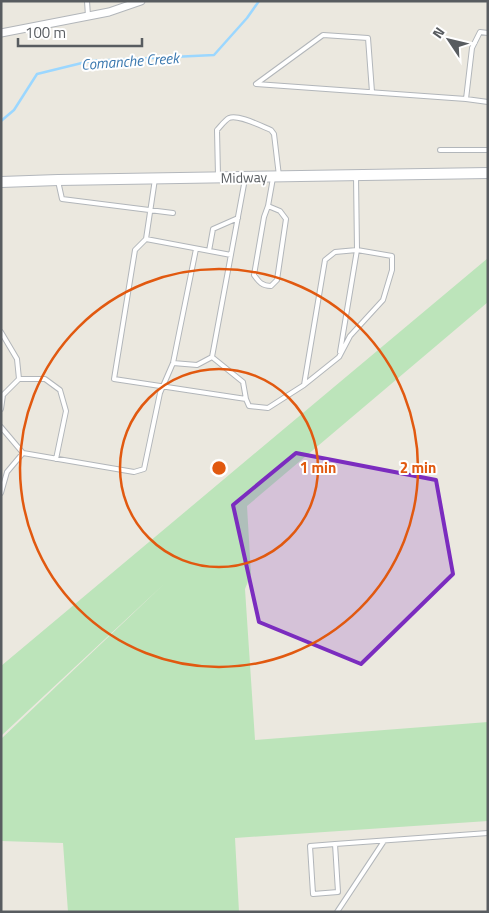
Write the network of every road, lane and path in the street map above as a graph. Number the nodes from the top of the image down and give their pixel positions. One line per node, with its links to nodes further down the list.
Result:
1 (86, 1): 3 (lane)
2 (141, 1): 3 (street)
3 (88, 16): 4 (street)
4 (1, 33)
5 (488, 33): 7 (lane)
6 (372, 92): 6 (lane); 7 (lane)
7 (466, 99): 8 (lane)
8 (488, 102)
9 (440, 150): 10 (lane)
10 (488, 150)
11 (488, 173): 12 (main road, Midway)
12 (356, 175): 14 (main road, Midway); 25 (lane)
13 (246, 176): 14 (main road, Midway); 15 (main road, Midway); 22 (lane)
14 (276, 176): 15 (lane); 19 (lane)
15 (218, 177): 16 (main road, Midway)
16 (155, 178): 17 (main road, Midway); 20 (lane)
17 (58, 180): 18 (main road, Midway); 20 (lane)
18 (1, 182)
19 (268, 206): 19 (lane)
20 (150, 209): 21 (lane); 23 (lane)
21 (173, 213)
22 (238, 218): 26 (lane); 27 (lane)
23 (146, 239): 24 (lane); 34 (lane)
24 (196, 248): 26 (lane); 31 (lane)
25 (357, 250): 29 (lane); 29 (lane); 33 (lane)
26 (209, 251): 27 (lane)
27 (231, 255): 30 (lane)
28 (1, 332): 32 (lane)
29 (339, 357): 33 (lane)
30 (212, 358): 31 (lane); 35 (lane)
31 (173, 363): 34 (lane)
32 (19, 379): 36 (lane); 39 (lane)
33 (304, 385): 35 (lane)
34 (163, 386): 35 (lane); 39 (lane)
35 (246, 399)
36 (1, 409)
37 (1, 427): 38 (lane)
38 (22, 453): 39 (lane); 40 (lane)
39 (56, 459)
40 (1, 493)
41 (488, 833): 42 (lane)
42 (384, 841): 43 (lane); 45 (lane)
43 (335, 844): 44 (lane); 44 (lane)
44 (338, 892): 45 (lane)
45 (346, 898): 46 (lane)
46 (336, 912)

